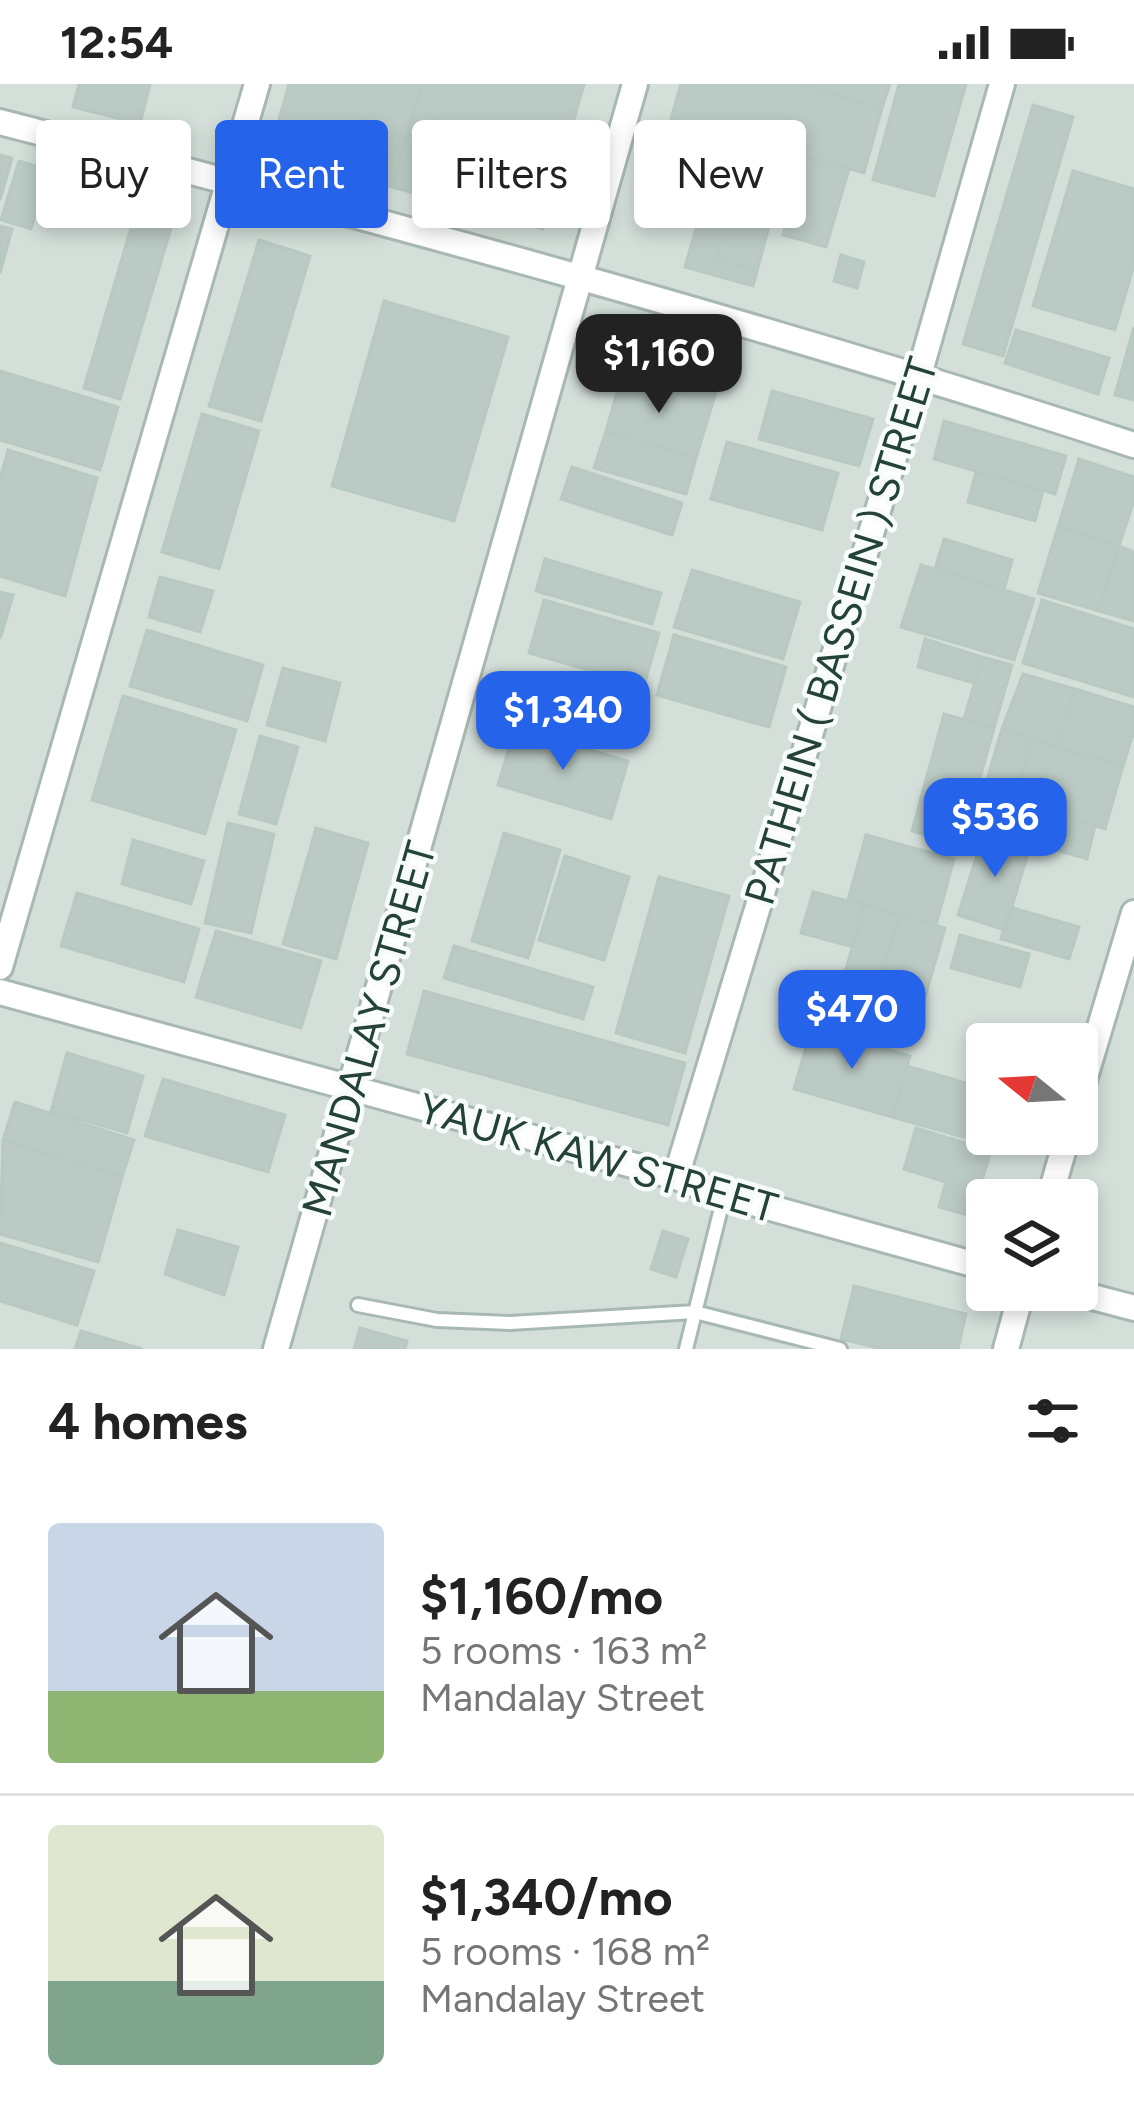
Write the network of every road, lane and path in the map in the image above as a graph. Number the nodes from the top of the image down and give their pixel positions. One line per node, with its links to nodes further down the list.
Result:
1 (257, 84): 4 (street)
2 (635, 84): 9 (street, MANDALAY STREET)
3 (1002, 84): 10 (street, PATHEIN ( BASSEIN ) STREET)
4 (247, 120)
5 (0, 122): 6 (street)
6 (215, 178)
7 (388, 226): 9 (street)
8 (217, 228): 13 (street)
9 (580, 280): 10 (street); 16 (street, MANDALAY STREET)
10 (919, 375): 11 (street); 17 (street, PATHEIN ( BASSEIN ) STREET)
11 (1134, 445)
12 (1134, 913): 15 (street)
13 (0, 967)
14 (0, 992): 16 (street, YAUK KAW STREET)
15 (1098, 1034)
16 (352, 1089): 17 (street, YAUK KAW STREET); 25 (street, MANDALAY STREET)
17 (676, 1177): 18 (street, YAUK KAW STREET)
18 (724, 1195): 19 (street, YAUK KAW STREET); 24 (lane)
19 (966, 1262)
20 (1098, 1299): 22 (street)
21 (358, 1305): 24 (lane)
22 (1134, 1309)
23 (1016, 1311): 28 (street)
24 (694, 1312): 26 (lane); 27 (lane)
25 (277, 1349)
26 (686, 1349)
27 (840, 1349)
28 (1006, 1349)

